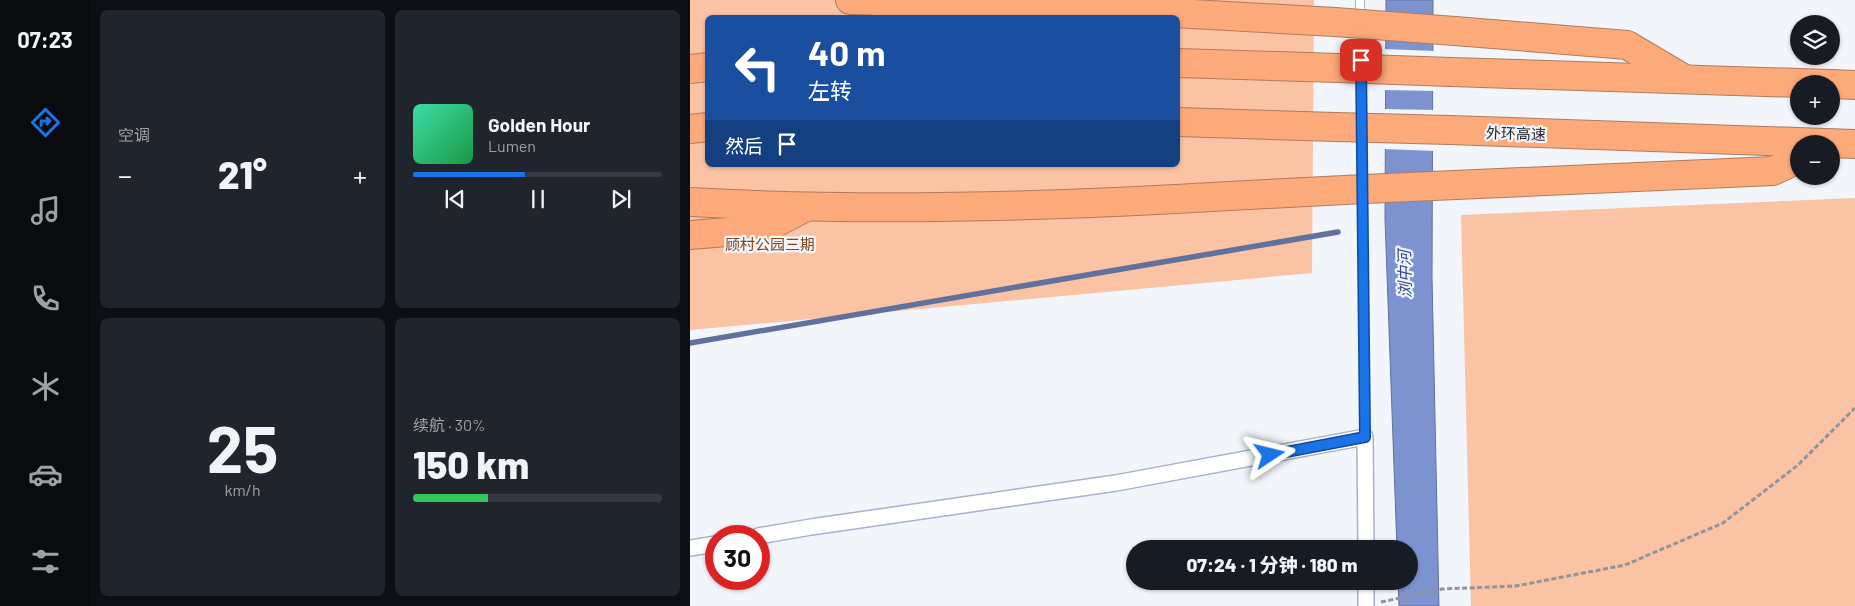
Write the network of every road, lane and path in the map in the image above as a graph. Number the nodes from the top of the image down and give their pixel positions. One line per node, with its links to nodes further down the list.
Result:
1 (850, 0): 6 (highway, bridge)
2 (1360, 0): 19 (lane)
3 (1180, 63): 6 (highway, bridge)
4 (705, 67): 5 (highway)
5 (690, 69)
6 (1684, 79): 7 (highway)
7 (1790, 83)
8 (1840, 84): 9 (highway)
9 (1855, 84)
10 (1180, 122): 13 (highway, 外环高速, bridge)
11 (705, 127): 12 (highway)
12 (690, 129)
13 (1790, 142)
14 (1790, 163): 16 (highway, bridge)
15 (690, 202): 16 (highway)
16 (805, 207): 17 (highway)
17 (690, 234)
18 (1855, 408): 25 (path)
19 (1365, 437): 20 (street); 21 (street)
20 (770, 534)
21 (1366, 540)
22 (705, 546): 23 (street)
23 (690, 548)
24 (1366, 590): 25 (street)
25 (1366, 605)

